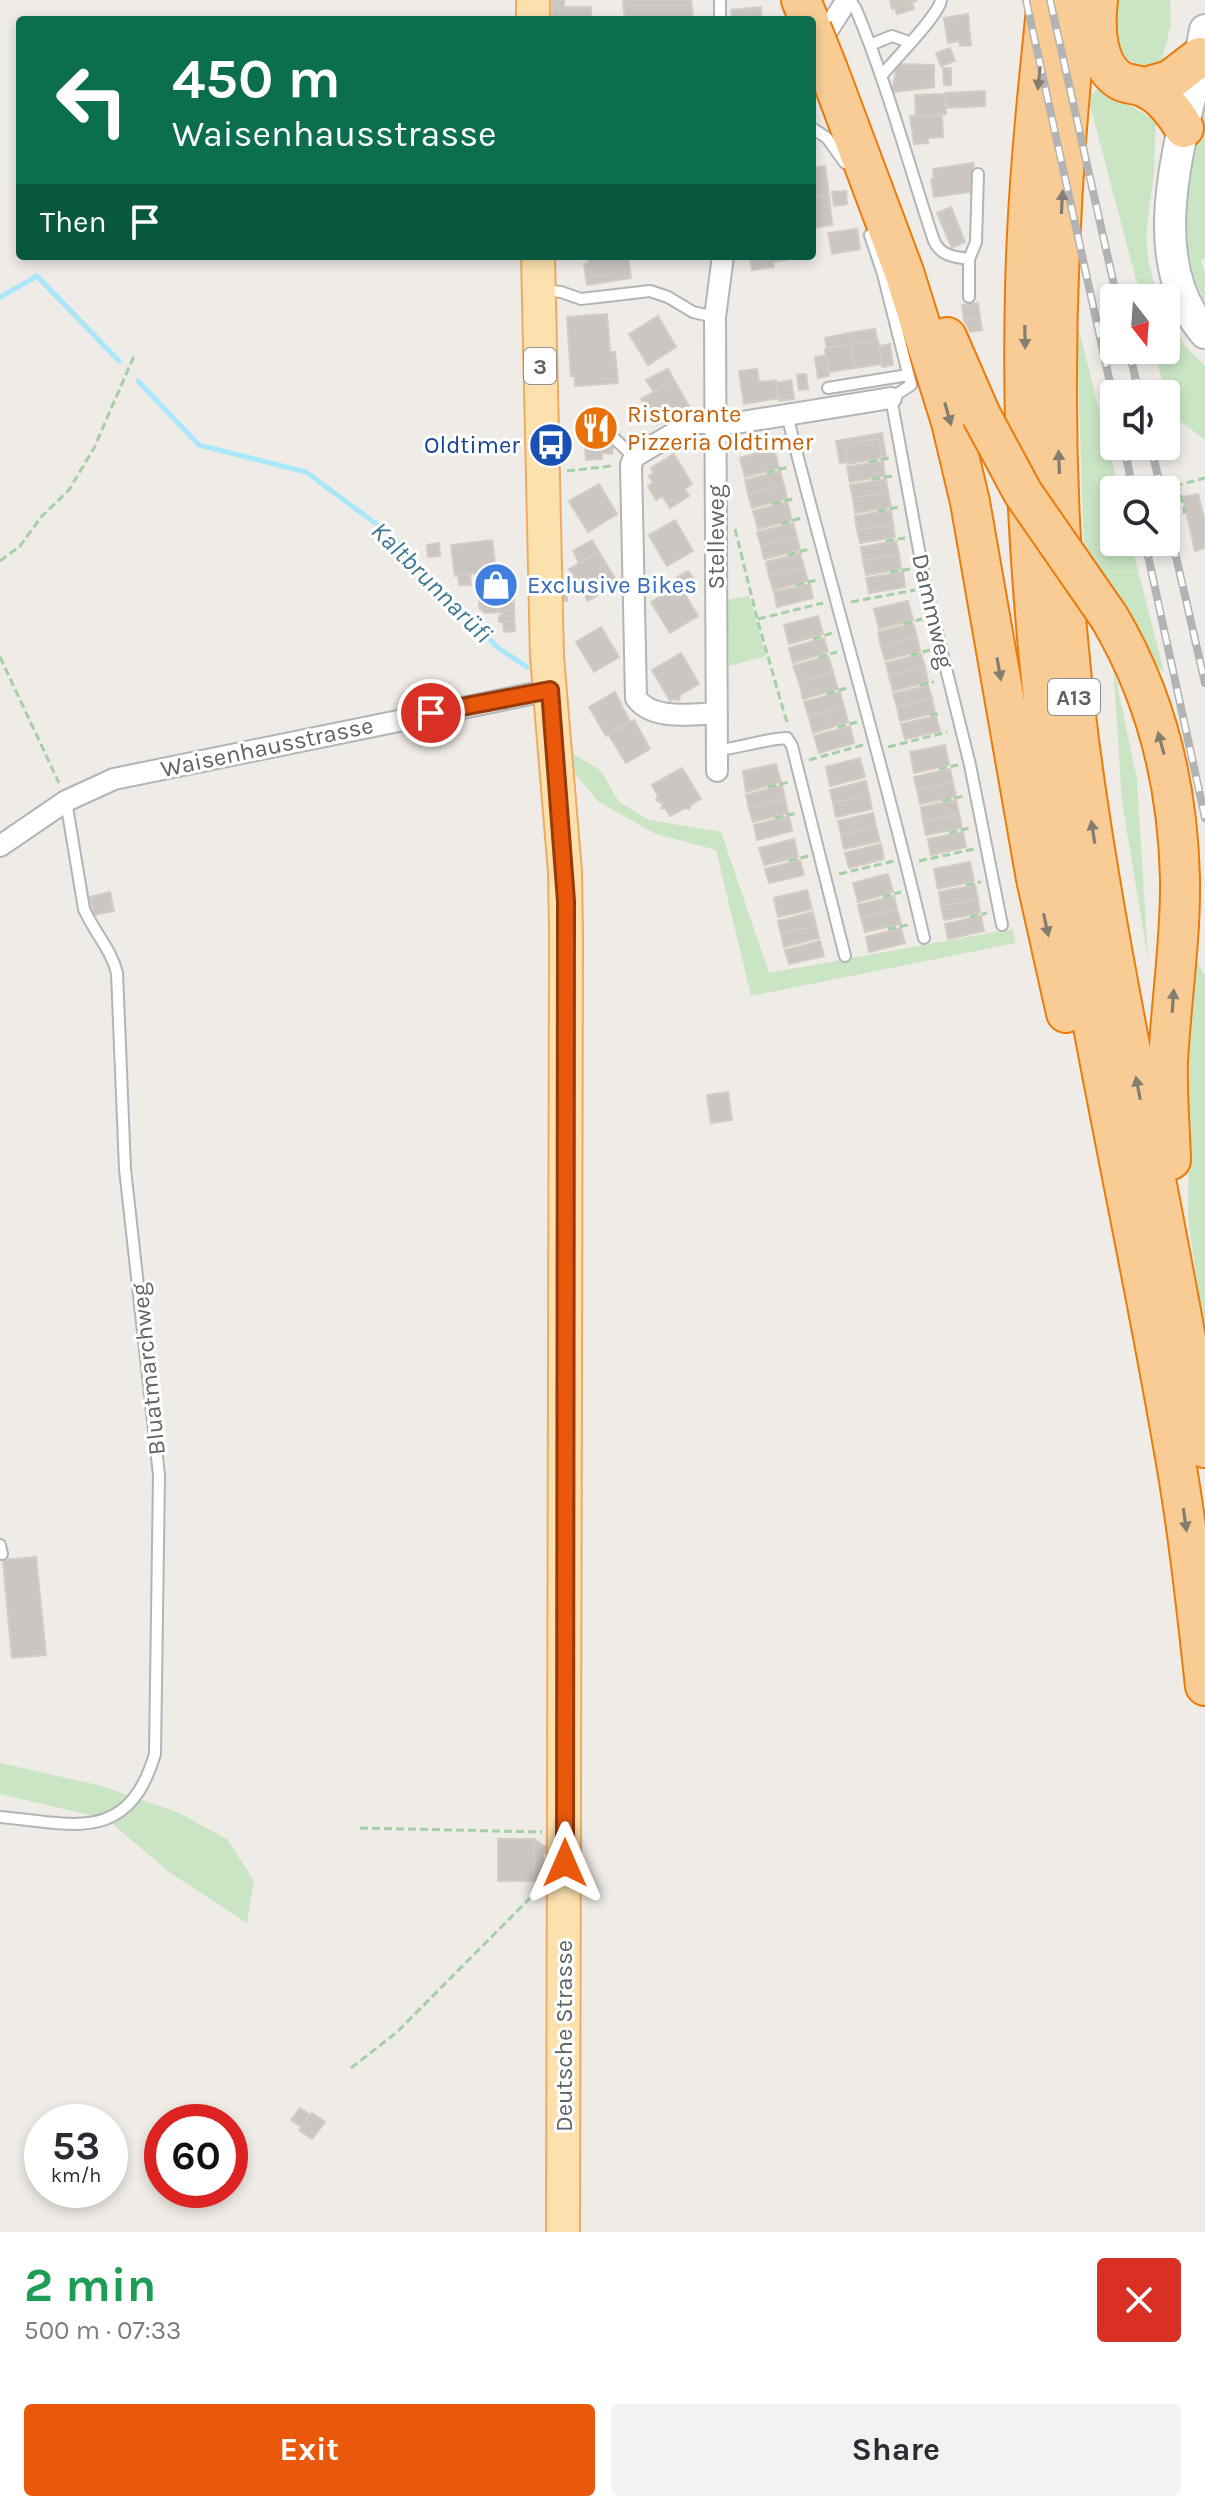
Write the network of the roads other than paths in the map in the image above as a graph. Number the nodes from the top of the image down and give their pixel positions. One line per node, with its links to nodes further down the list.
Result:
1 (847, 0): 8 (lane); 9 (street)
2 (941, 0): 6 (lane)
3 (1047, 0): 42 (highway, A13, one-way to 42)
4 (1079, 0): 41 (highway, A13, one-way to 4)
5 (1098, 0): 11 (highway)
6 (909, 42): 8 (lane); 10 (lane)
7 (1203, 43): 11 (highway); 13 (street)
8 (870, 45): 10 (lane)
9 (820, 62): 12 (highway, A13)
10 (882, 75): 18 (lane)
11 (1145, 87): 13 (highway)
12 (852, 128): 41 (highway, A13, one-way to 12, bridge); 42 (highway, A13, one-way to 42)
13 (1184, 128): 24 (street)
14 (816, 131): 15 (lane)
15 (847, 168)
16 (978, 174): 18 (lane)
17 (866, 221): 25 (lane)
18 (969, 259): 22 (lane)
19 (538, 260): 21 (main road, Deutsche Strasse / 3)
20 (722, 260): 23 (street, Stelleweg)
21 (539, 289): 23 (lane); 32 (main road, Deutsche Strasse / 3)
22 (969, 297)
23 (715, 317): 29 (street, Stelleweg)
24 (1205, 333)
25 (908, 375): 26 (lane); 27 (lane)
26 (828, 388)
27 (891, 398): 28 (street); 38 (lane, Dammweg)
28 (787, 415): 29 (street); 39 (lane)
29 (716, 422): 31 (street); 33 (street, Stelleweg)
30 (614, 438): 31 (lane)
31 (633, 461): 33 (street)
32 (550, 690): 36 (street, Waisenhausstrasse); 45 (main road, Deutsche Strasse / 3)
33 (717, 713): 34 (street, Stelleweg)
34 (717, 750): 35 (street, Stelleweg); 40 (lane)
35 (717, 771)
36 (66, 801): 37 (street, Waisenhausstrasse); 44 (lane, Bluatmarchweg)
37 (0, 846)
38 (1002, 925)
39 (924, 938)
40 (845, 956)
41 (1195, 1385): 42 (highway, A13)
42 (1189, 1445): 43 (highway, A13, one-way to 43)
43 (1205, 1686)
44 (0, 1817)
45 (563, 2232)

